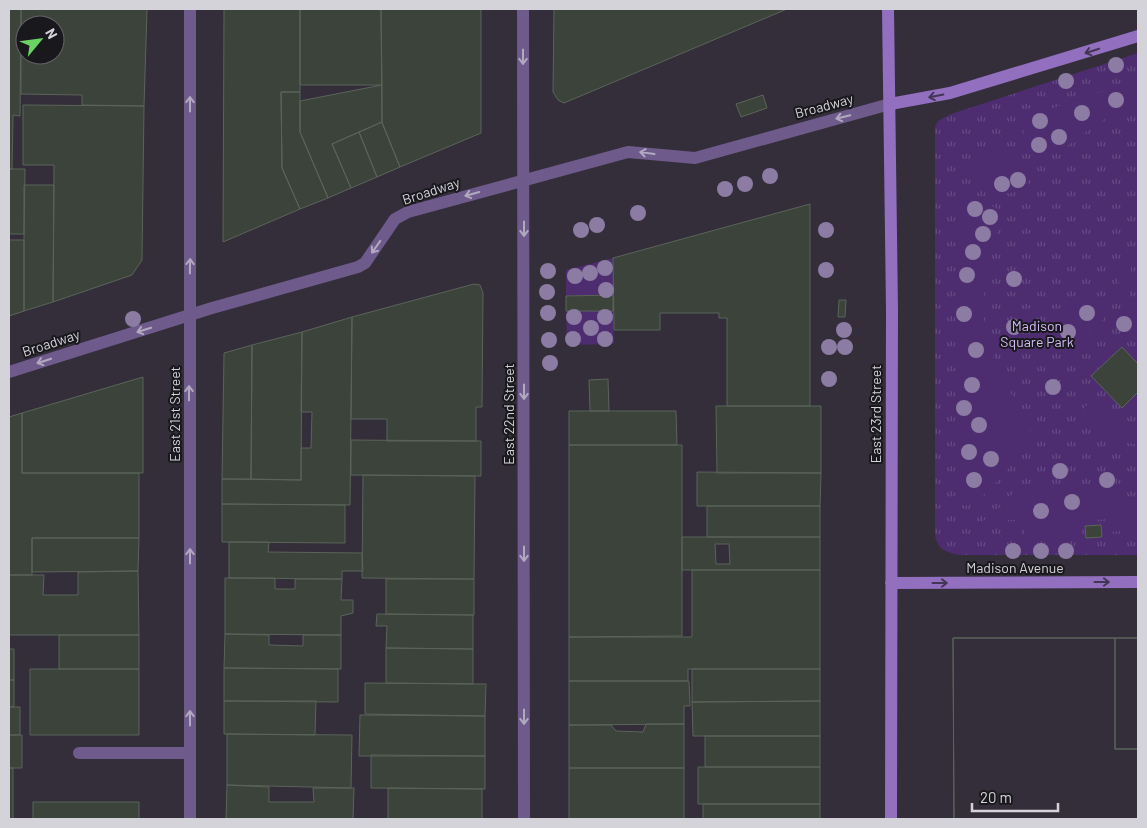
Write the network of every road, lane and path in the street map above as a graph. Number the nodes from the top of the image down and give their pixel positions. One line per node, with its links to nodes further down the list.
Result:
1 (190, 9): 7 (street, East 21st Street, one-way to 1)
2 (523, 9): 6 (street, East 22nd Street, one-way to 6)
3 (888, 9): 5 (main road, East 23rd Street)
4 (1138, 36): 5 (main road, one-way to 5)
5 (890, 104): 6 (street, Broadway, one-way to 6); 10 (main road, East 23rd Street)
6 (524, 180): 7 (street, Broadway, one-way to 7); 14 (street, East 22nd Street, one-way to 14)
7 (190, 315): 8 (street, Broadway, one-way to 8); 12 (street, East 21st Street, one-way to 7)
8 (9, 372)
9 (1138, 582): 10 (main road, Madison Avenue, one-way to 9)
10 (891, 584): 15 (main road, East 23rd Street)
11 (79, 753): 12 (street)
12 (190, 753): 13 (street, East 21st Street)
13 (190, 819)
14 (524, 819)
15 (891, 819)

